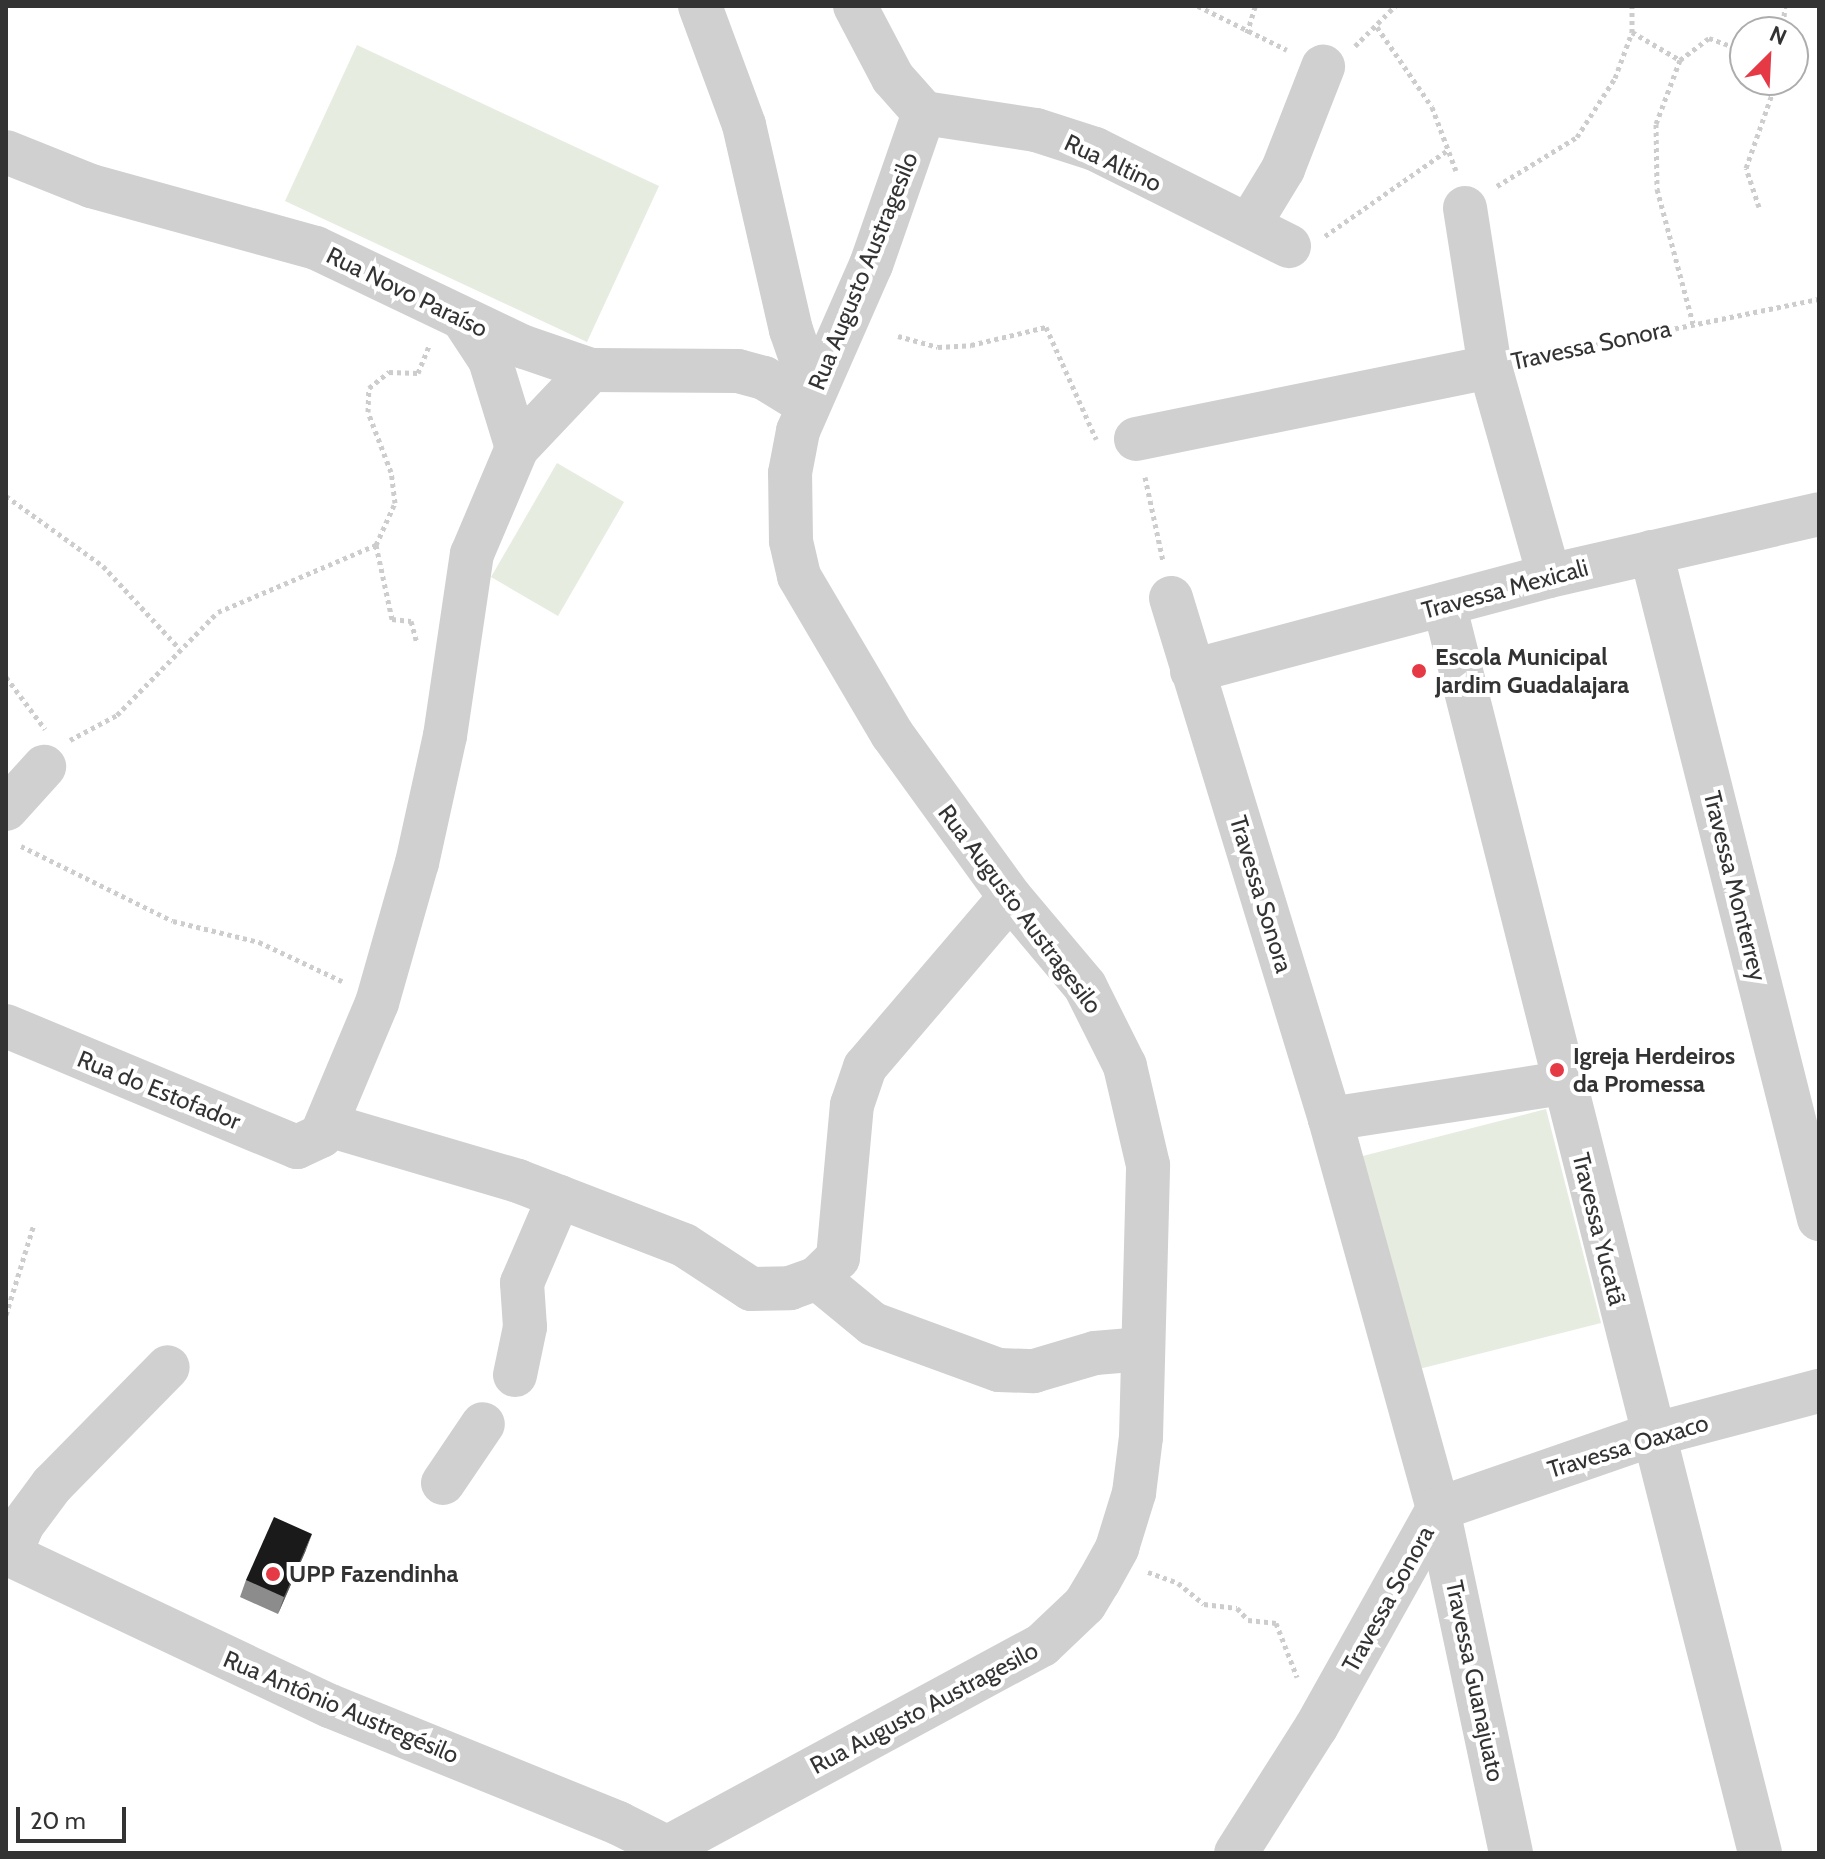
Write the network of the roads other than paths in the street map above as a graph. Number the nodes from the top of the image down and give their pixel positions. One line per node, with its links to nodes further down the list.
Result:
1 (700, 6): 12 (street)
2 (855, 6): 4 (street)
3 (1323, 67): 7 (street)
4 (924, 113): 7 (street, Rua Altino); 12 (street, Rua Augusto Austragesilo)
5 (6, 152): 9 (street, Rua Novo Paraíso)
6 (1465, 208): 10 (street)
7 (1249, 225): 8 (street, Rua Altino)
8 (1289, 246)
9 (455, 315): 11 (street, Rua Novo Paraíso); 14 (street)
10 (1490, 367): 13 (street, Travessa Sonora); 17 (street)
11 (591, 370): 12 (street, Rua Novo Paraíso); 14 (street)
12 (810, 399): 23 (street, Rua Augusto Austragesilo)
13 (1118, 446)
14 (517, 448): 27 (street)
15 (1819, 514): 16 (street, Travessa Mexicali)
16 (1651, 552): 17 (street, Travessa Mexicali); 29 (street, Travessa Monterrey)
17 (1549, 576): 19 (street, Travessa Mexicali)
18 (1171, 598): 20 (street, Travessa Sonora)
19 (1444, 604): 20 (street, Travessa Mexicali); 25 (street, Travessa Yucatã)
20 (1192, 671): 26 (street, Travessa Sonora)
21 (50, 757): 22 (street)
22 (10, 825)
23 (1010, 897): 30 (street); 31 (street, Rua Augusto Austragesilo)
24 (6, 1026): 27 (street, Rua do Estofador)
25 (1562, 1083): 26 (street); 34 (street, Travessa Yucatã)
26 (1330, 1119): 36 (street, Travessa Sonora)
27 (321, 1134): 28 (street, Rua do Estofador)
28 (559, 1197): 30 (street, Rua do Estofador); 35 (street)
29 (1819, 1219)
30 (817, 1278): 31 (street)
31 (1143, 1349): 38 (street, Rua Augusto Austragesilo)
32 (168, 1367): 37 (street)
33 (1819, 1391): 34 (street, Travessa Oaxaco)
34 (1652, 1435): 36 (street, Travessa Oaxaco); 41 (street, Travessa Yucatã)
35 (443, 1483)
36 (1438, 1509): 39 (street, Travessa Sonora); 40 (street, Travessa Guanajuato)
37 (8, 1554): 38 (street, Rua Antônio Austregésilo)
38 (674, 1849)
39 (1236, 1853)
40 (1511, 1853)
41 (1760, 1853)

